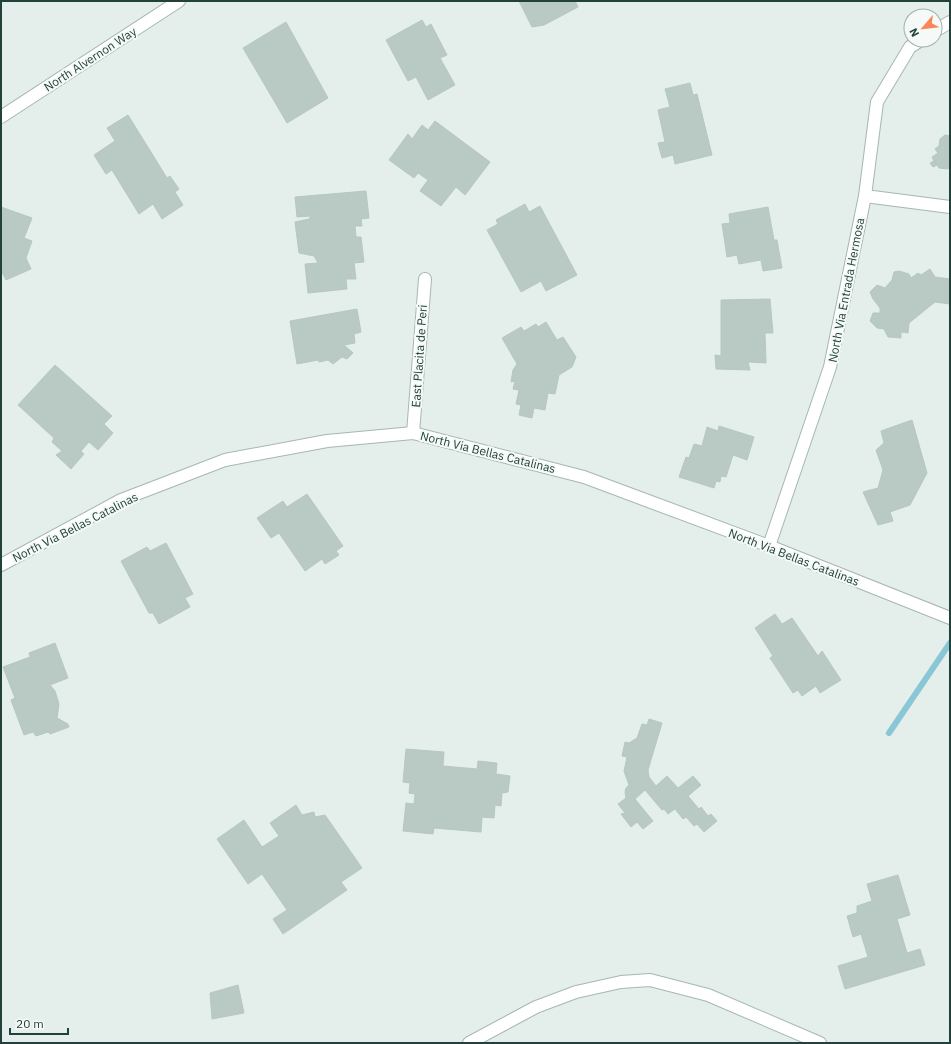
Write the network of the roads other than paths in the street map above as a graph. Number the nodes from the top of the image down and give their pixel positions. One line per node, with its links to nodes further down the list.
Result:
1 (179, 1): 3 (street, North Alvernon Way)
2 (909, 48): 4 (street, North Via Entrada Hermosa)
3 (1, 117)
4 (864, 196): 5 (street); 8 (street, North Via Entrada Hermosa)
5 (950, 207)
6 (424, 280): 7 (street, East Placita de Peri)
7 (413, 433): 8 (street, North Via Bellas Catalinas); 9 (street, North Via Bellas Catalinas)
8 (769, 546): 10 (street, North Via Bellas Catalinas)
9 (1, 565)
10 (950, 618)
11 (469, 1043): 12 (street)
12 (820, 1043)

